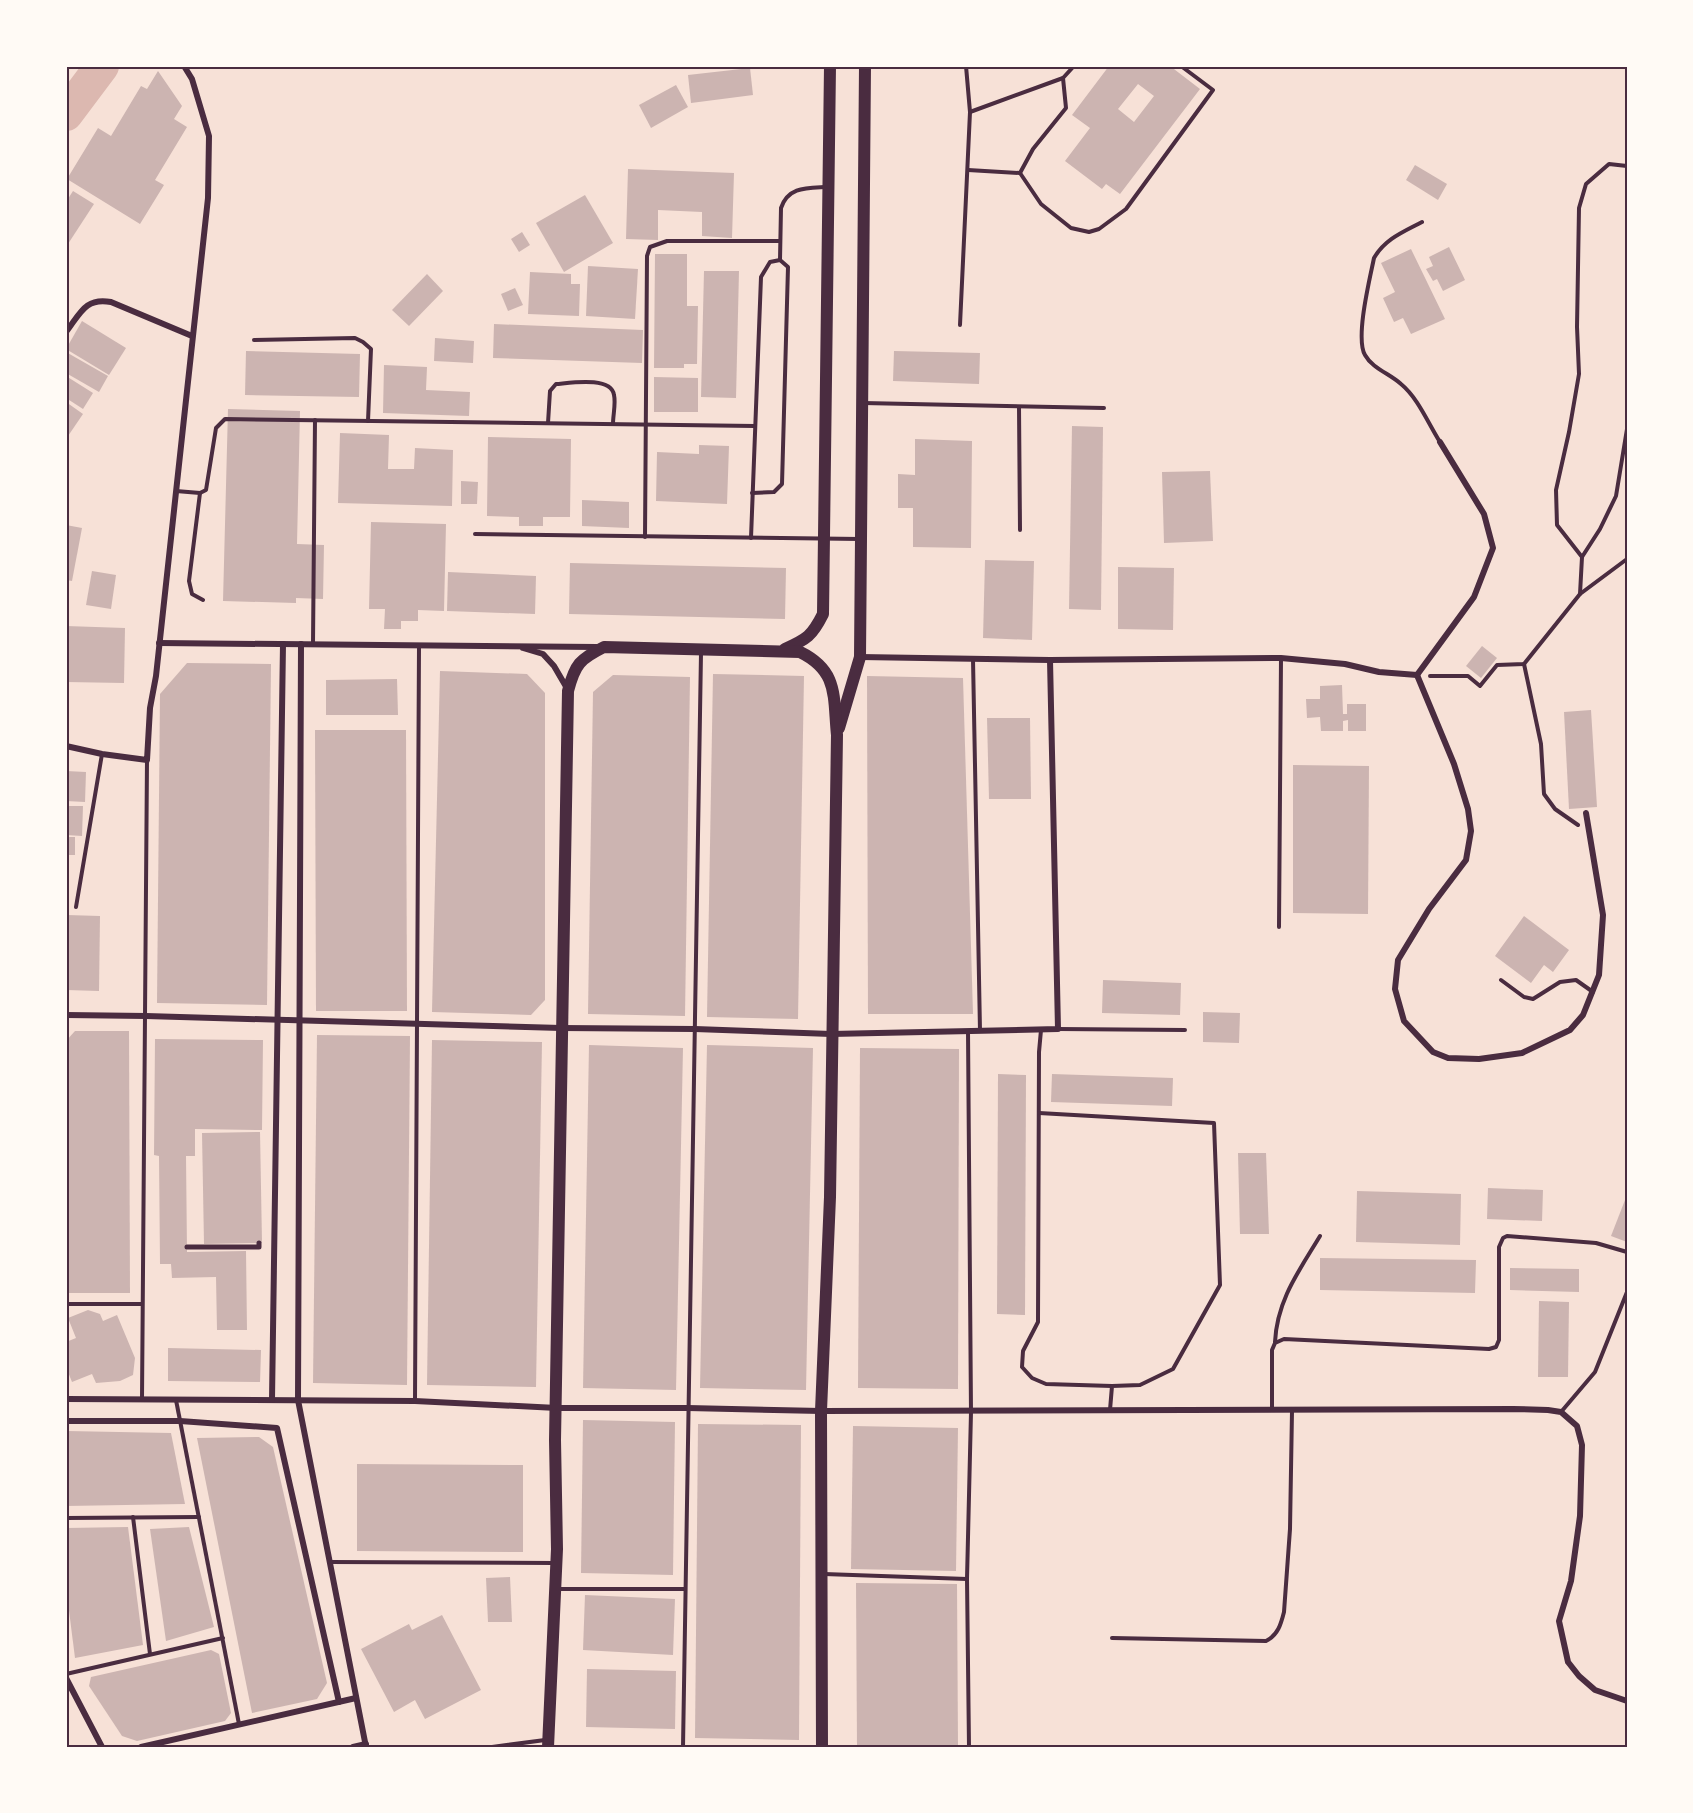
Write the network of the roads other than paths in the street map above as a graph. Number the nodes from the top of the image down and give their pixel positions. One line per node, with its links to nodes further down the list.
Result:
1 (184, 66): 17 (street)
2 (830, 66): 11 (main road)
3 (865, 66): 19 (main road)
4 (966, 66): 8 (lane)
5 (1074, 66): 7 (lane)
6 (1181, 66): 10 (lane)
7 (1063, 78): 8 (lane); 10 (lane)
8 (970, 111): 9 (lane)
9 (968, 170): 10 (lane); 15 (lane)
10 (1020, 173)
11 (829, 187): 13 (lane); 36 (main road)
12 (1422, 222): 28 (lane)
13 (780, 241): 14 (lane); 26 (lane)
14 (780, 260): 27 (lane); 31 (lane)
15 (960, 326)
16 (66, 332): 17 (street)
17 (192, 336): 29 (street)
18 (254, 340): 23 (lane)
19 (862, 403): 20 (lane); 37 (main road)
20 (1018, 407): 21 (lane); 32 (lane)
21 (1104, 408)
22 (315, 420): 23 (lane); 30 (lane); 42 (lane)
23 (368, 421): 24 (lane)
24 (549, 423): 25 (lane); 25 (lane)
25 (613, 424): 26 (lane)
26 (646, 424): 27 (lane); 34 (lane)
27 (754, 426): 31 (lane)
28 (1440, 442): 52 (street)
29 (176, 491): 30 (lane); 39 (street)
30 (200, 493): 38 (lane)
31 (752, 493): 35 (lane)
32 (1020, 530)
33 (475, 534): 34 (lane)
34 (645, 537): 35 (lane)
35 (751, 538): 36 (lane)
36 (824, 539): 37 (lane); 47 (main road)
37 (861, 539): 48 (main road)
38 (203, 600)
39 (159, 643): 40 (street); 57 (street)
40 (283, 644): 41 (street); 65 (street)
41 (301, 644): 42 (street); 66 (street)
42 (313, 644): 43 (street)
43 (419, 645): 44 (street); 67 (lane)
44 (517, 646): 45 (street); 53 (street)
45 (604, 647): 46 (main road); 53 (main road)
46 (701, 649): 47 (main road); 69 (lane)
47 (781, 651): 54 (main road)
48 (860, 657): 50 (street); 54 (main road)
49 (1281, 658): 51 (street); 52 (street); 60 (lane)
50 (973, 659): 51 (street); 74 (lane)
51 (1050, 660): 71 (street)
52 (1418, 675): 62 (street)
53 (568, 691): 68 (main road)
54 (837, 735): 75 (main road)
55 (66, 746): 56 (street)
56 (102, 754): 57 (street); 59 (lane)
57 (147, 760): 64 (lane)
58 (1586, 813): 62 (street)
59 (76, 907)
60 (1279, 927)
61 (1501, 980): 62 (lane)
62 (1594, 992)
63 (66, 1015): 64 (street)
64 (146, 1016): 65 (street); 83 (lane)
65 (278, 1021): 66 (street); 89 (street)
66 (299, 1021): 67 (street); 90 (street)
67 (417, 1024): 68 (street); 91 (lane)
68 (561, 1028): 69 (street); 92 (main road)
69 (694, 1029): 75 (street); 93 (lane)
70 (1041, 1029): 71 (street); 74 (street); 76 (lane)
71 (1058, 1029): 72 (lane)
72 (1185, 1030)
73 (968, 1031): 74 (street); 75 (street); 98 (lane)
74 (981, 1031)
75 (831, 1034): 95 (main road)
76 (1039, 1113): 85 (lane); 85 (lane)
77 (1320, 1236): 84 (lane)
78 (259, 1243): 79 (street)
79 (187, 1247)
80 (1627, 1252): 84 (lane)
81 (1627, 1292): 99 (lane)
82 (66, 1304): 83 (lane)
83 (142, 1304): 87 (lane)
84 (1275, 1343): 94 (lane)
85 (1112, 1386): 96 (lane)
86 (66, 1399): 87 (street)
87 (142, 1399): 88 (street)
88 (176, 1400): 89 (street); 101 (lane)
89 (272, 1400): 90 (street)
90 (298, 1400): 91 (street); 105 (street)
91 (415, 1401): 92 (street)
92 (557, 1408): 93 (street); 106 (main road)
93 (688, 1408): 95 (street); 110 (lane)
94 (1272, 1410): 96 (street); 97 (street)
95 (821, 1411): 98 (street); 107 (main road)
96 (1110, 1411): 98 (street)
97 (1292, 1411): 99 (street); 112 (lane)
98 (971, 1412): 108 (lane)
99 (1562, 1412): 116 (street)
100 (66, 1421): 101 (street)
101 (180, 1421): 103 (lane); 117 (street)
102 (133, 1517): 103 (lane); 104 (lane); 113 (lane)
103 (199, 1517): 111 (lane)
104 (66, 1518)
105 (329, 1562): 106 (lane); 115 (street)
106 (557, 1563): 109 (main road)
107 (822, 1574): 108 (lane); 126 (main road)
108 (967, 1579): 127 (lane)
109 (556, 1589): 110 (lane); 119 (main road)
110 (685, 1589): 125 (lane)
111 (223, 1638): 113 (lane); 118 (lane)
112 (1112, 1638)
113 (150, 1654): 114 (lane)
114 (66, 1676): 121 (street)
115 (356, 1698): 117 (street); 120 (street)
116 (1627, 1701)
117 (339, 1702): 118 (street)
118 (240, 1724): 122 (street)
119 (549, 1743): 124 (lane)
120 (366, 1746): 123 (street)
121 (102, 1747)
122 (141, 1747)
123 (353, 1747)
124 (492, 1747)
125 (683, 1747)
126 (822, 1747)
127 (969, 1747)

